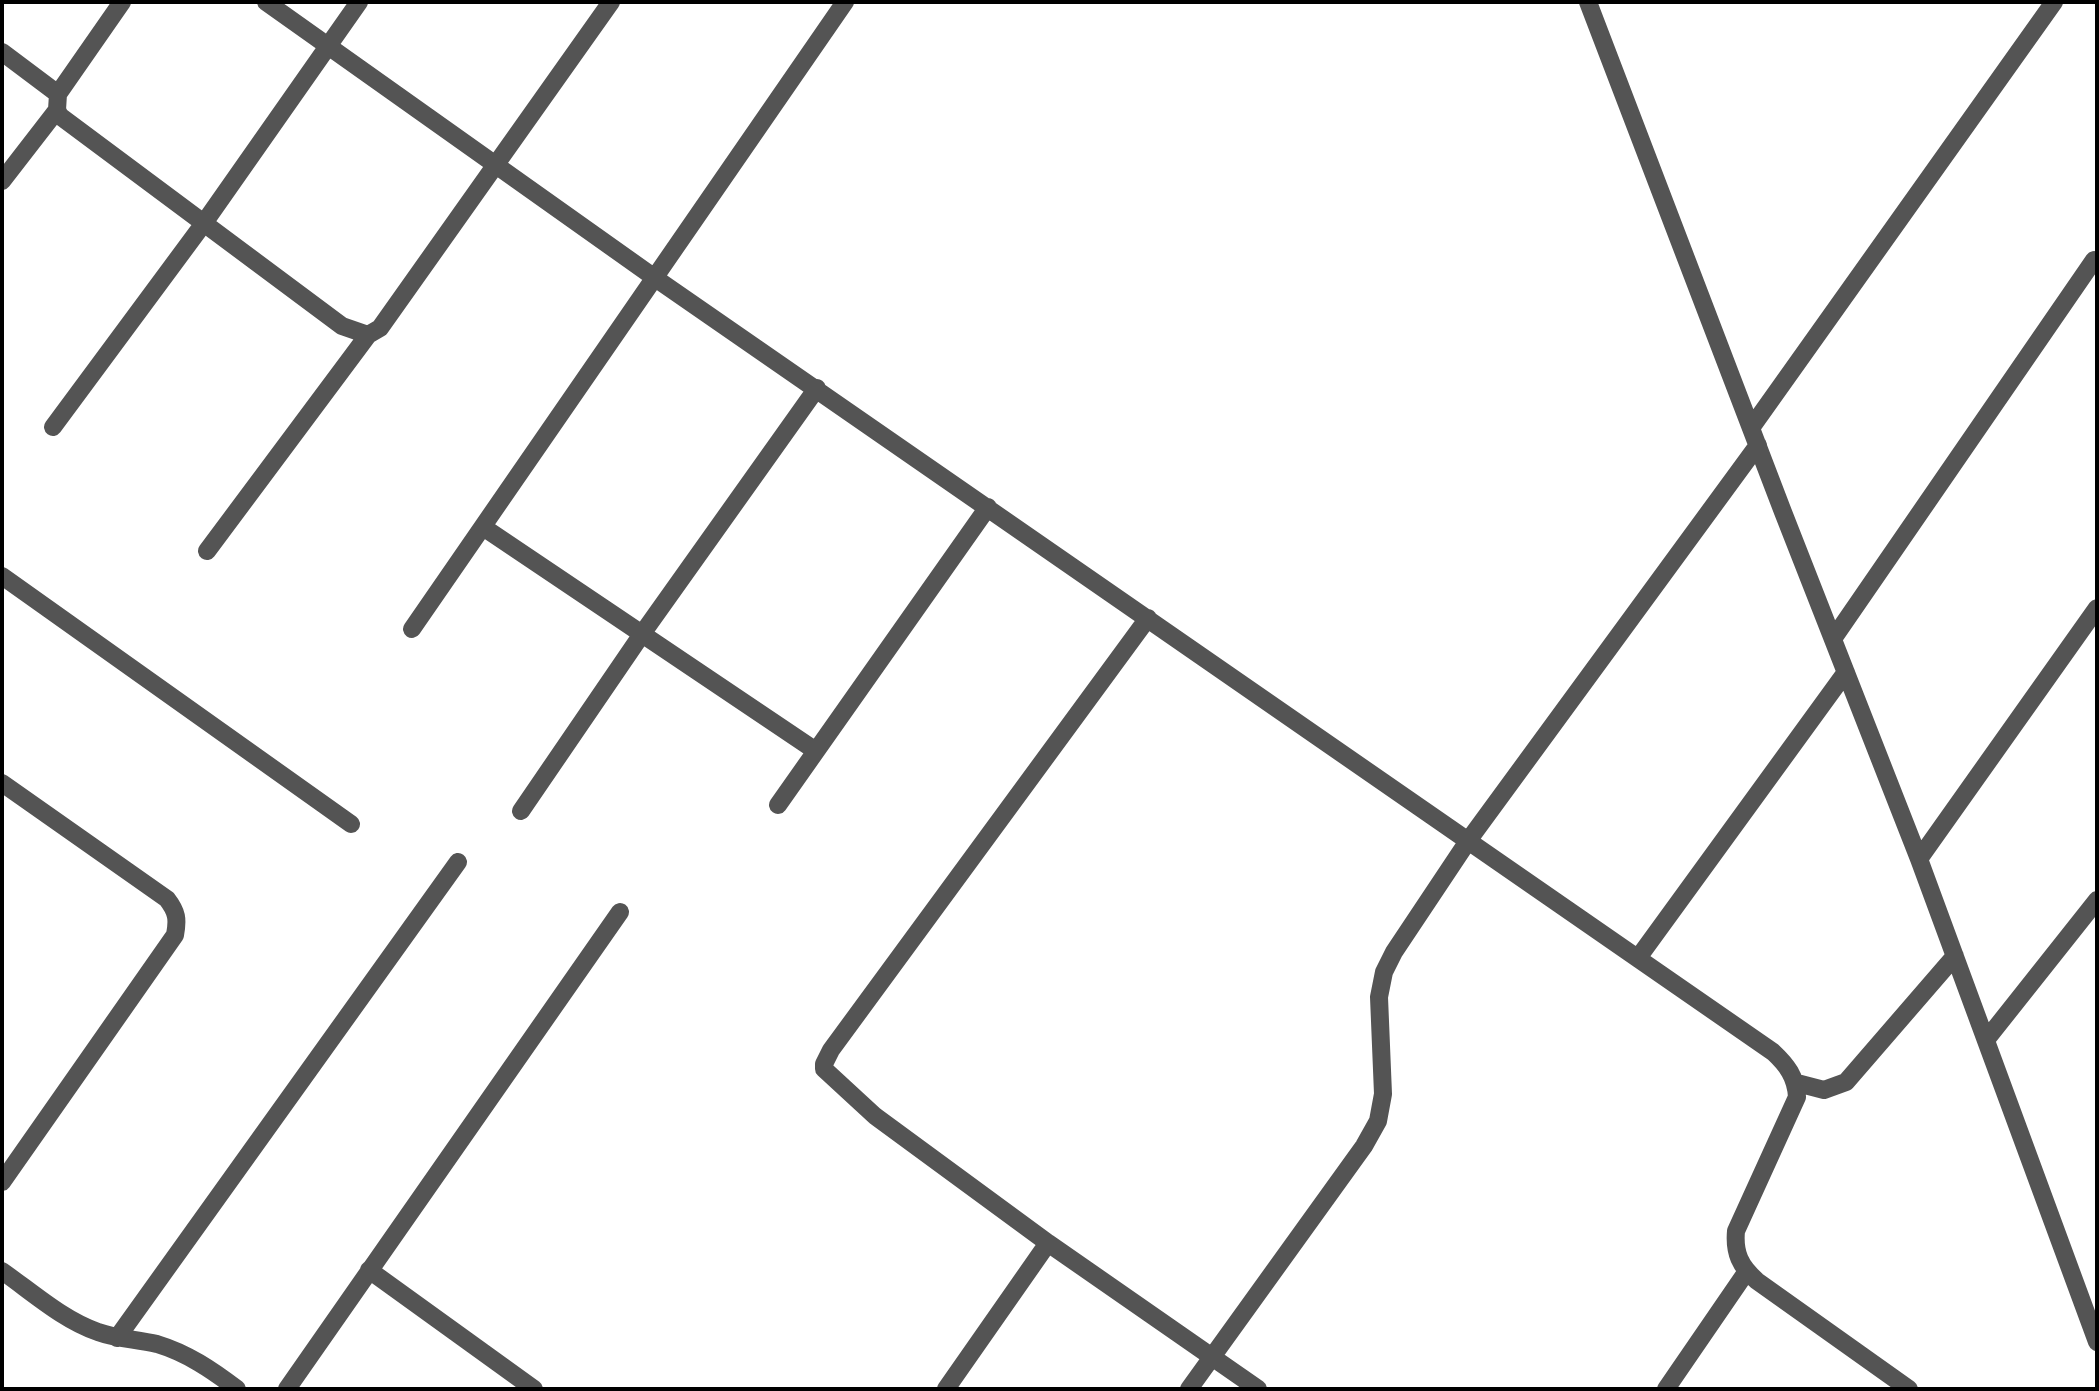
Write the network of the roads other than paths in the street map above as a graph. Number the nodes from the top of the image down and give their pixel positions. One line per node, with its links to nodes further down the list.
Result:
1 (122, 2): 10 (street)
2 (266, 2): 8 (street)
3 (359, 2): 8 (street)
4 (611, 2): 11 (street)
5 (845, 2): 15 (street)
6 (1588, 2): 19 (street)
7 (2054, 2): 19 (street)
8 (328, 46): 11 (street); 13 (street)
9 (2, 52): 10 (street)
10 (57, 102): 12 (street); 13 (street)
11 (495, 164): 15 (street); 16 (street)
12 (2, 181)
13 (204, 223): 16 (street); 18 (street)
14 (2094, 260): 28 (street)
15 (655, 278): 17 (street); 21 (street)
16 (368, 335): 22 (street)
17 (817, 388): 20 (street); 27 (street)
18 (53, 428)
19 (1755, 437): 28 (street); 35 (street)
20 (988, 508): 25 (street); 30 (street)
21 (483, 527): 26 (street); 27 (street)
22 (207, 551)
23 (2, 576): 34 (street)
24 (2097, 608): 36 (street)
25 (1148, 618): 35 (street); 45 (street)
26 (412, 629)
27 (642, 634): 30 (street); 33 (street)
28 (1833, 639): 29 (street)
29 (1846, 672): 36 (street); 41 (street)
30 (816, 751): 32 (street)
31 (2, 783): 44 (street)
32 (778, 805)
33 (521, 811)
34 (351, 824)
35 (1468, 841): 41 (street); 52 (street)
36 (1919, 859): 40 (street)
37 (458, 862): 50 (street)
38 (2097, 900): 42 (street)
39 (620, 912): 46 (street)
40 (1955, 956): 42 (street); 43 (street)
41 (1638, 958): 43 (street)
42 (1986, 1040): 49 (street)
43 (1797, 1083): 48 (street)
44 (2, 1182)
45 (1048, 1243): 52 (street); 56 (street)
46 (369, 1270): 54 (street); 55 (street)
47 (2, 1271): 50 (street)
48 (1747, 1271): 59 (street); 60 (street)
49 (2092, 1306): 51 (street)
50 (117, 1338): 53 (street)
51 (2097, 1342)
52 (1211, 1357): 57 (street); 58 (street)
53 (237, 1389)
54 (287, 1389)
55 (534, 1389)
56 (946, 1389)
57 (1189, 1389)
58 (1258, 1389)
59 (1666, 1389)
60 (1909, 1389)

